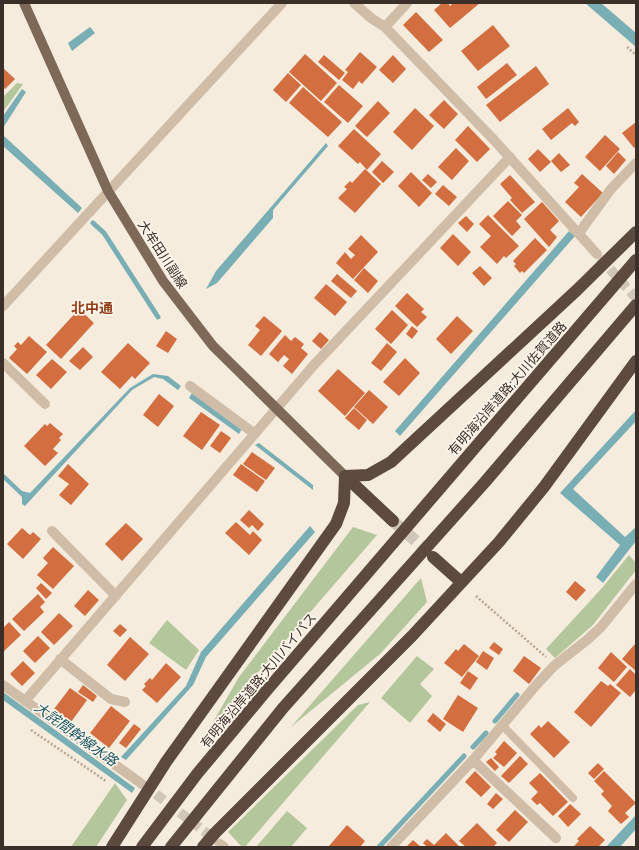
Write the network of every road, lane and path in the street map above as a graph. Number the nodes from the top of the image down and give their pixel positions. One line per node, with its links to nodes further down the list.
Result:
1 (24, 3): 10 (main road, 大牟田川副線)
2 (282, 3): 10 (street)
3 (354, 3): 5 (street)
4 (407, 3): 5 (street)
5 (385, 27): 8 (street)
6 (627, 47): 7 (path)
7 (636, 55)
8 (510, 157): 12 (street); 21 (street)
9 (636, 163): 12 (street)
10 (108, 190): 16 (street); 21 (main road, 大牟田川副線)
11 (636, 232): 23 (highway)
12 (580, 233): 13 (street)
13 (597, 254)
14 (636, 260): 26 (highway, 有明海沿岸道路;大川佐賀道路)
15 (636, 305): 46 (highway)
16 (3, 306)
17 (636, 361): 28 (highway)
18 (3, 363): 20 (street)
19 (190, 386): 22 (street)
20 (45, 404)
21 (276, 409): 22 (street); 23 (main road, 大牟田川副線)
22 (255, 434): 30 (street)
23 (345, 476): 24 (highway); 44 (highway)
24 (394, 521)
25 (52, 531): 30 (street)
26 (400, 535): 45 (highway, 有明海沿岸道路;大川バイパス)
27 (433, 557): 28 (highway)
28 (461, 582): 47 (highway)
29 (636, 584): 33 (street)
30 (116, 596): 32 (street)
31 (476, 596): 33 (path)
32 (60, 660): 35 (street); 36 (street)
33 (555, 665): 37 (street)
34 (3, 685): 35 (street)
35 (25, 701): 41 (street)
36 (125, 702)
37 (503, 726): 39 (street); 42 (lane)
38 (31, 730): 40 (path)
39 (473, 760): 43 (street); 48 (street)
40 (106, 781)
41 (142, 784)
42 (573, 798)
43 (556, 838)
44 (112, 847)
45 (142, 847)
46 (172, 847)
47 (203, 847)
48 (391, 847)

